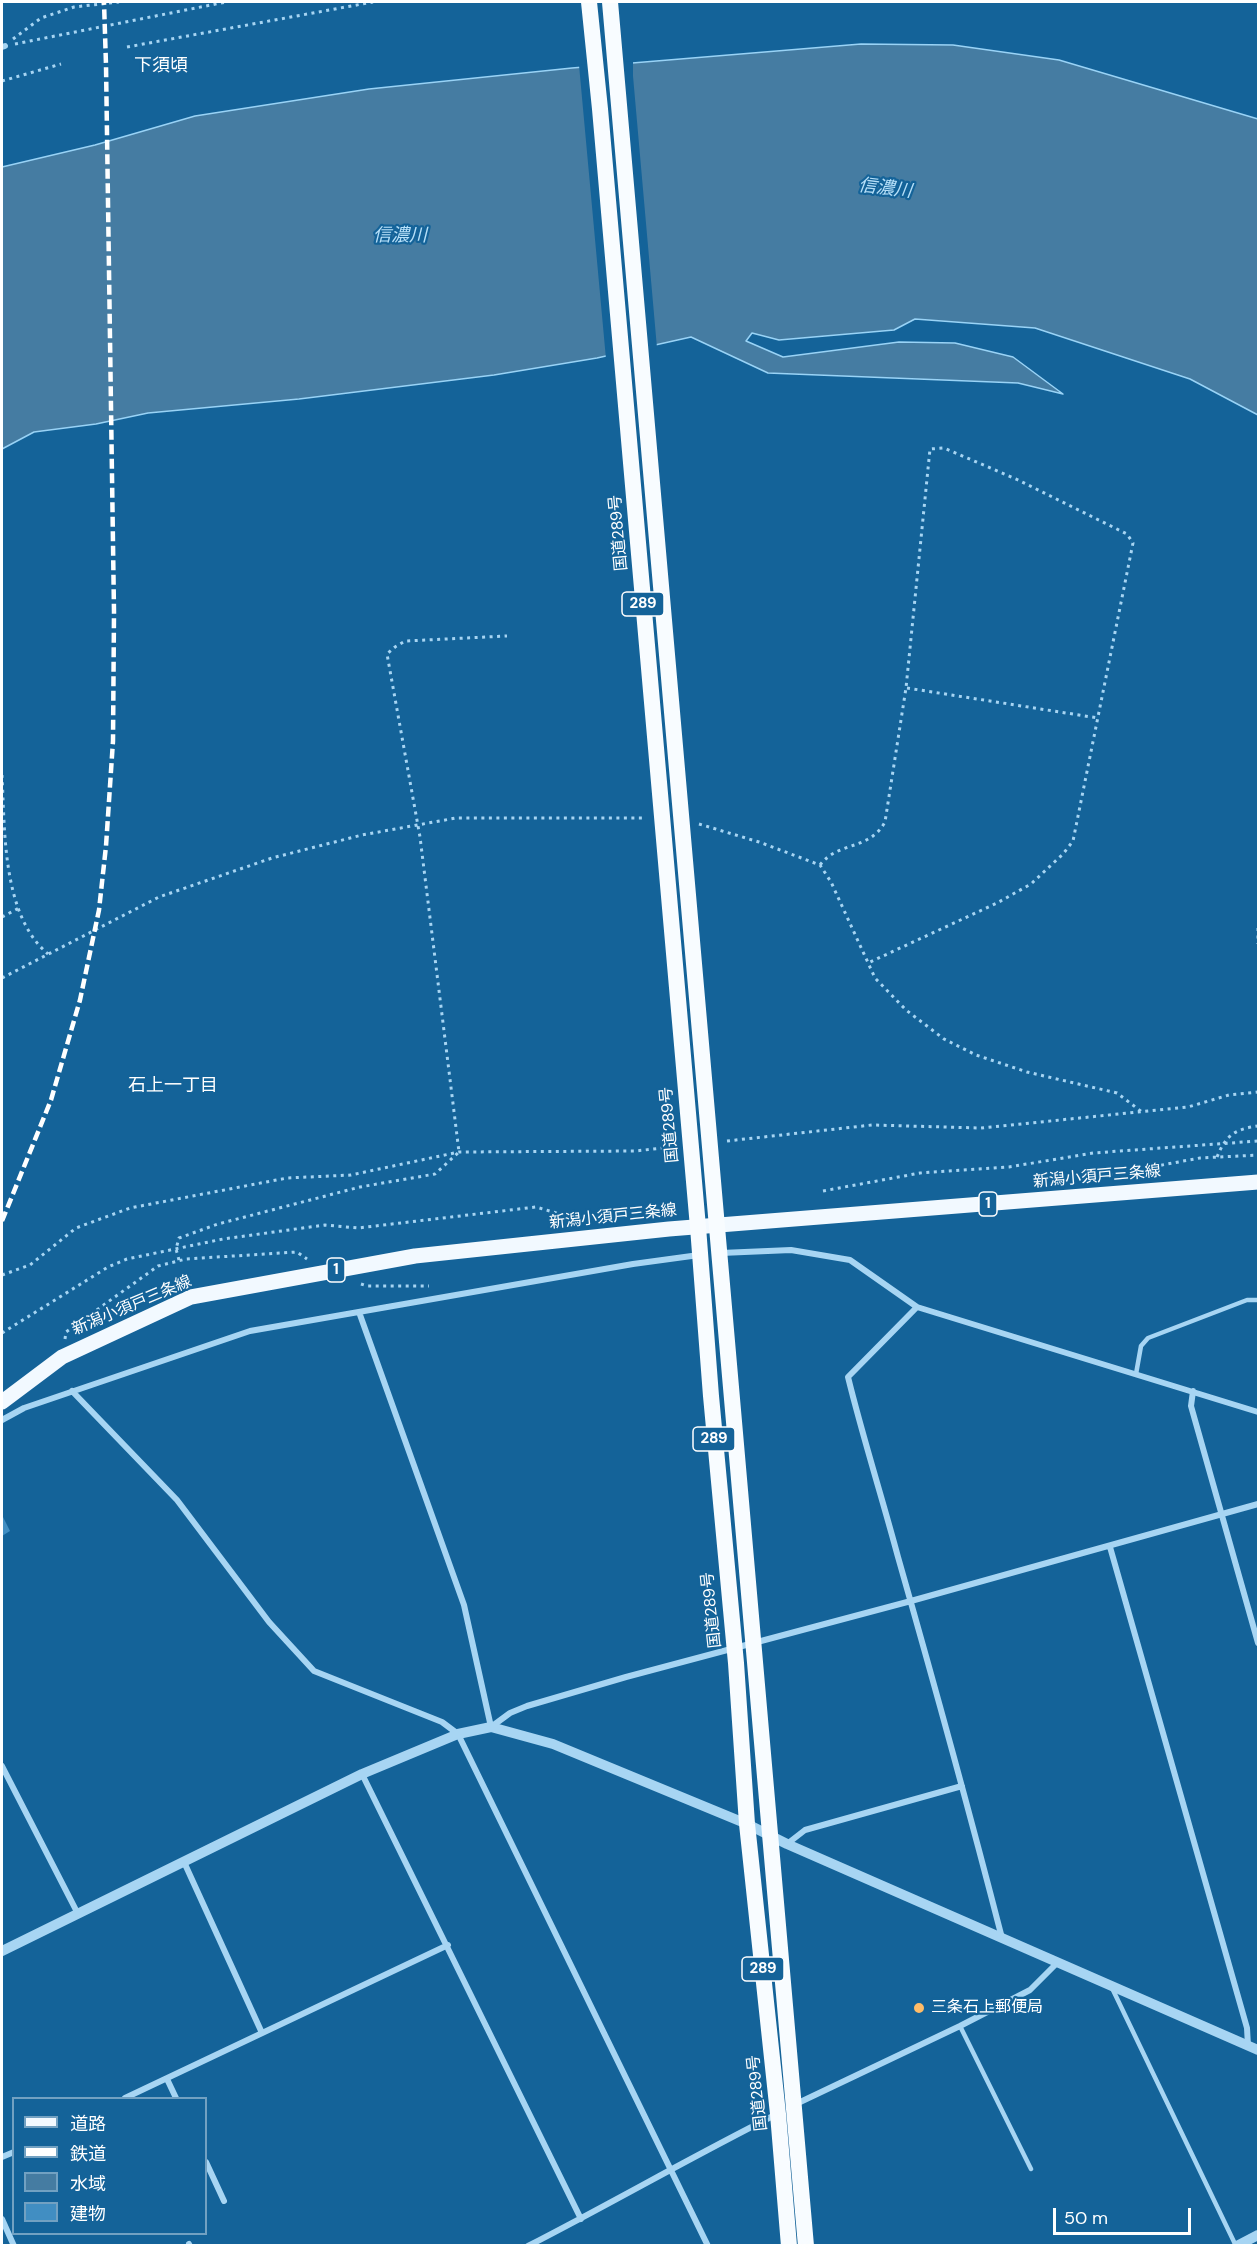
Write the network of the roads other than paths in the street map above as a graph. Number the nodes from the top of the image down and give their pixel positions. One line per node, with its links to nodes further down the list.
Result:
1 (589, 2): 5 (highway, 国道289号 / 289)
2 (610, 2): 4 (highway, 国道289号 / 289)
3 (1258, 1182): 4 (main road, 新潟小須戸三条線 / 1)
4 (718, 1225): 5 (main road, 新潟小須戸三条線 / 1); 6 (highway, 国道289号 / 289)
5 (698, 1227): 7 (highway, 国道289号 / 289); 14 (main road, 新潟小須戸三条線 / 1)
6 (721, 1253): 7 (street); 9 (street); 28 (highway, 国道289号 / 289)
7 (700, 1255): 10 (street); 27 (highway, 国道289号 / 289)
8 (1258, 1300): 11 (lane)
9 (917, 1307): 11 (street); 20 (street)
10 (359, 1312): 12 (street); 22 (street)
11 (1136, 1374): 13 (street)
12 (72, 1391): 16 (street); 23 (street)
13 (1193, 1391): 15 (street); 18 (street)
14 (2, 1402)
15 (1258, 1412)
16 (2, 1420)
17 (1258, 1504): 18 (street)
18 (1221, 1515): 19 (street); 21 (street)
19 (1110, 1546): 20 (street); 39 (street)
20 (911, 1601): 22 (street); 26 (street)
21 (1258, 1642)
22 (491, 1727): 23 (street); 27 (street)
23 (458, 1734): 25 (street); 46 (street)
24 (2, 1766): 31 (street)
25 (362, 1774): 30 (street); 33 (street)
26 (962, 1786): 29 (street); 32 (street)
27 (747, 1824): 28 (street); 44 (highway, 国道289号 / 289)
28 (769, 1835): 29 (street); 43 (highway, 国道289号 / 289)
29 (787, 1844): 32 (street)
30 (184, 1862): 31 (street); 38 (street)
31 (78, 1914): 34 (street)
32 (1002, 1938): 35 (street)
33 (448, 1945): 38 (street); 49 (street)
34 (2, 1951)
35 (1058, 1962): 36 (street); 37 (street)
36 (1111, 1985): 39 (street); 57 (lane)
37 (960, 2026): 43 (street); 47 (lane)
38 (262, 2034): 40 (street)
39 (1253, 2048)
40 (167, 2079): 41 (street); 42 (street)
41 (127, 2097)
42 (176, 2097)
43 (794, 2105): 56 (highway, 国道289号 / 289)
44 (778, 2114): 46 (street); 55 (highway, 国道289号 / 289)
45 (207, 2164): 48 (street)
46 (670, 2168): 49 (street); 54 (street)
47 (1031, 2169)
48 (224, 2201)
49 (581, 2218): 53 (street)
50 (2, 2219): 52 (street)
51 (1258, 2235): 57 (street)
52 (14, 2246)
53 (528, 2246)
54 (708, 2246)
55 (789, 2246)
56 (806, 2246)
57 (1237, 2246)

